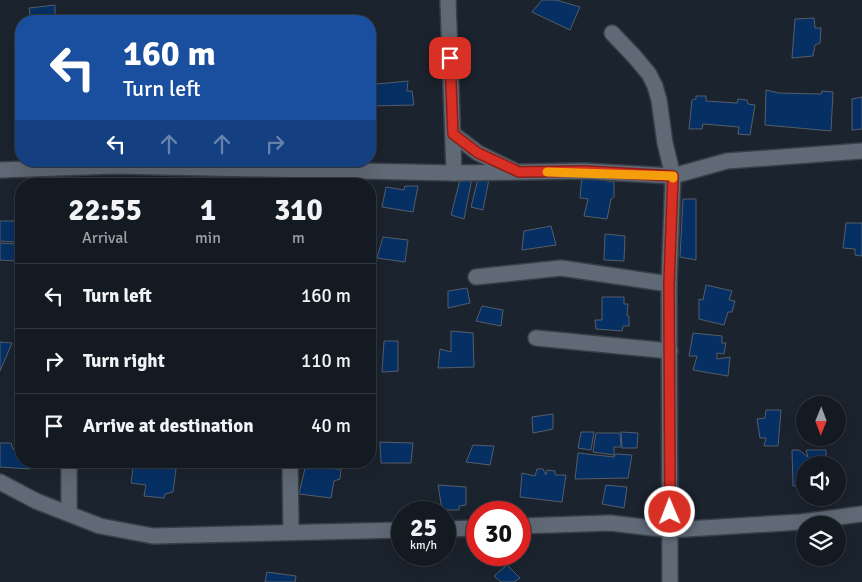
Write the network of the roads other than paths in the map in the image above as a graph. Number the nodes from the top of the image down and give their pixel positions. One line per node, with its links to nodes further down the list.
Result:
1 (448, 0): 3 (street)
2 (612, 33): 11 (street)
3 (453, 134): 8 (street); 9 (street)
4 (862, 151): 11 (street)
5 (109, 167): 10 (street)
6 (163, 167): 9 (street)
7 (0, 170): 10 (street)
8 (519, 172): 9 (street); 11 (street)
9 (454, 173)
10 (59, 176)
11 (673, 176): 13 (street)
12 (476, 277): 13 (street)
13 (669, 284): 15 (street)
14 (536, 338): 15 (street)
15 (670, 351): 23 (street)
16 (69, 468): 19 (street)
17 (290, 468): 24 (street)
18 (0, 482): 19 (street)
19 (68, 514): 24 (street)
20 (862, 514): 23 (street)
21 (531, 526): 23 (street)
22 (391, 530): 24 (street)
23 (670, 530): 25 (street)
24 (291, 532)
25 (670, 582)

